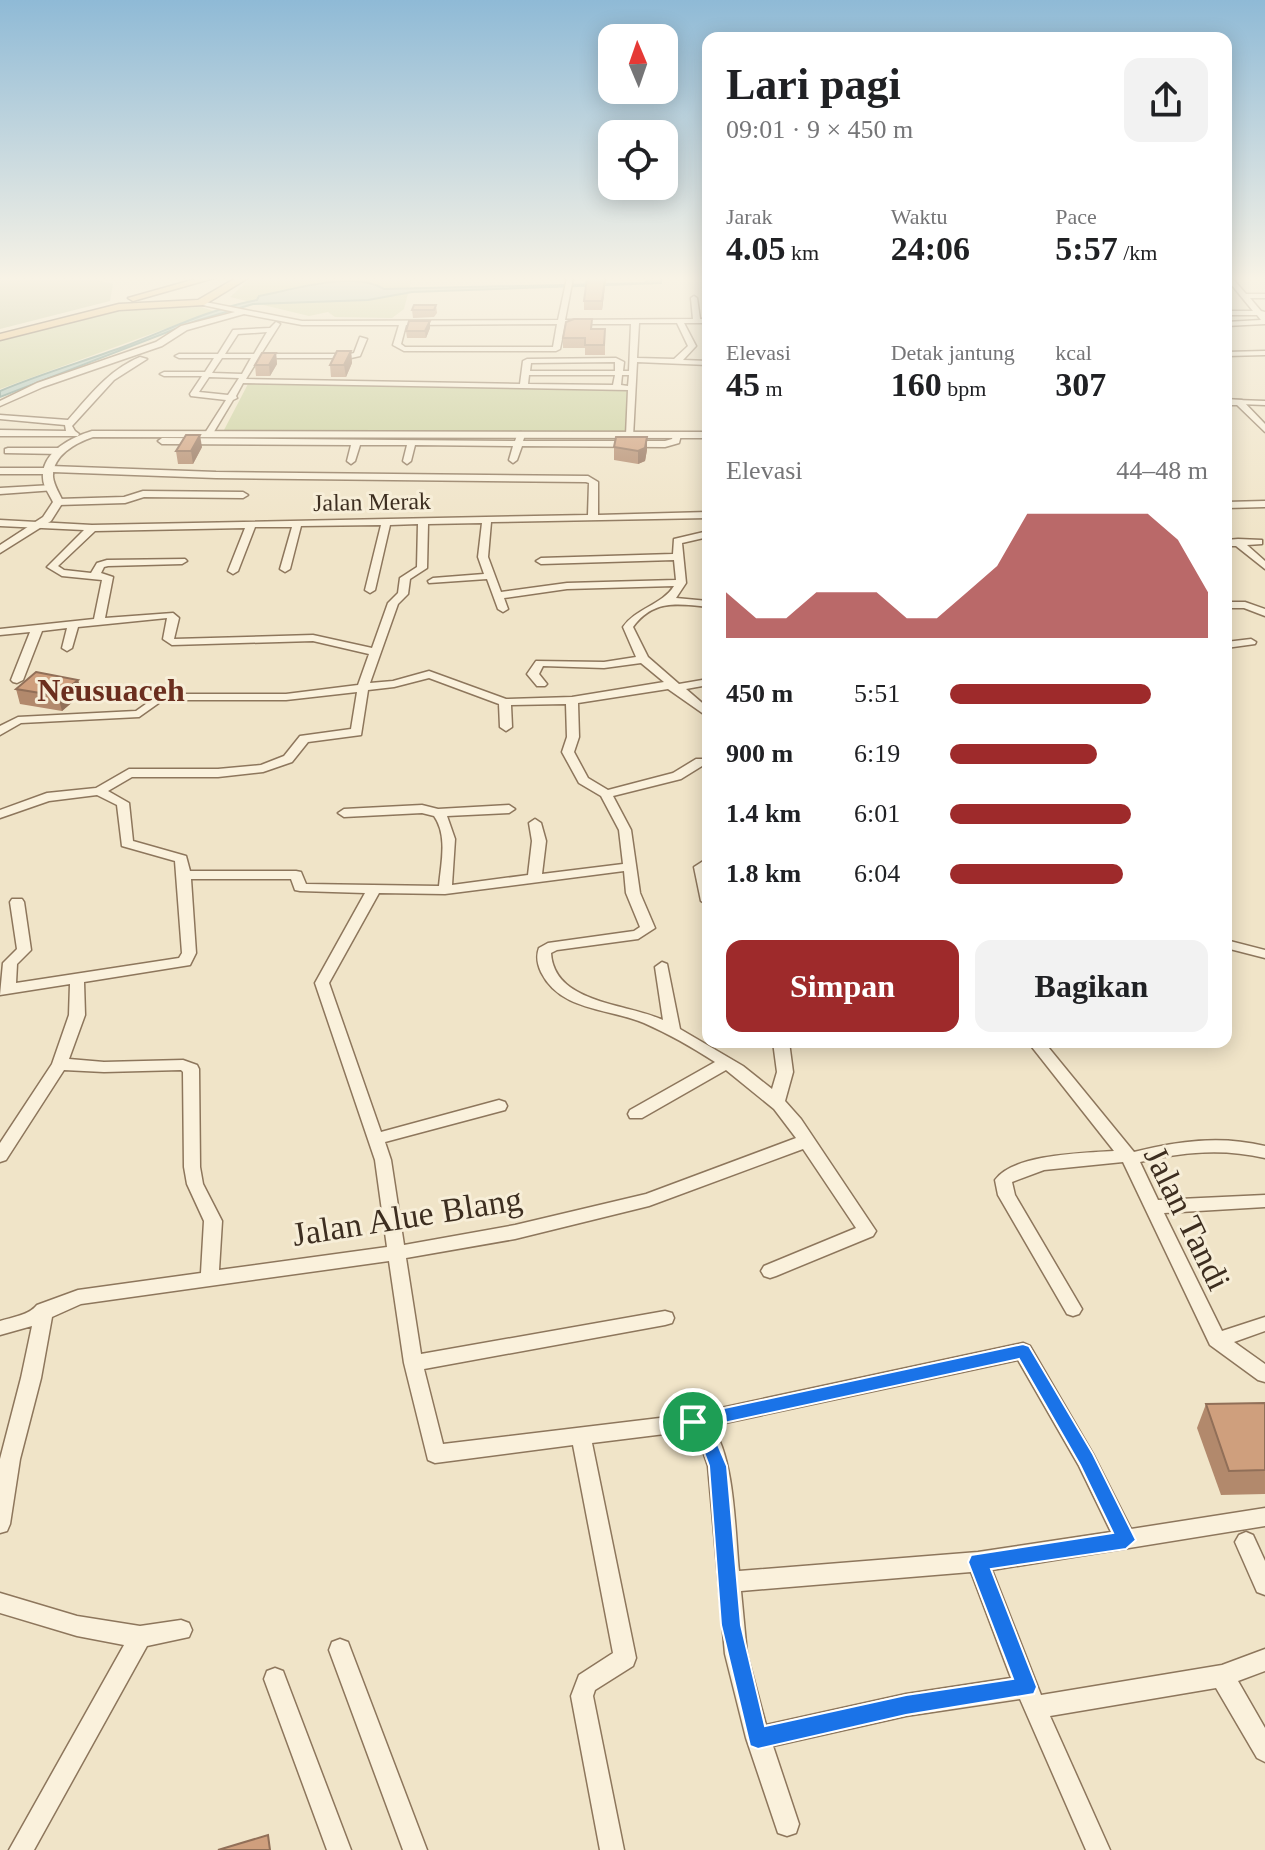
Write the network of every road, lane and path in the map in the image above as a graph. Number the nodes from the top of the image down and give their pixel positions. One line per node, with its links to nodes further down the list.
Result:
1 (100, 364): 24 (street)
2 (134, 364): 26 (street)
3 (214, 364): 14 (street)
4 (251, 364): 15 (street)
5 (526, 364): 9 (street)
6 (576, 364): 10 (street)
7 (619, 364): 11 (street)
8 (633, 364): 12 (street)
9 (524, 373): 10 (street); 16 (street)
10 (575, 373): 11 (street); 17 (street)
11 (619, 373): 12 (street); 18 (street)
12 (632, 373): 19 (street)
13 (164, 374): 14 (street)
14 (208, 374): 15 (street); 20 (street)
15 (243, 379): 16 (street); 20 (street)
16 (524, 387): 17 (street)
17 (575, 387): 18 (street)
18 (617, 387): 19 (street)
19 (630, 388): 31 (street)
20 (233, 398): 29 (street)
21 (1232, 402): 22 (street)
22 (1239, 402): 23 (street); 27 (street)
23 (1265, 403)
24 (0, 404)
25 (0, 417): 26 (street)
26 (70, 423): 30 (street)
27 (1265, 429)
28 (0, 433): 30 (street)
29 (209, 433): 30 (street); 33 (street)
30 (77, 435): 39 (street)
31 (630, 435): 34 (street); 37 (street)
32 (702, 437): 37 (street)
33 (409, 439): 34 (street); 36 (street); 42 (street)
34 (520, 439): 37 (street); 40 (street)
35 (162, 441): 36 (street)
36 (356, 442): 41 (street)
37 (674, 444)
38 (8, 451): 39 (street)
39 (61, 451): 43 (street)
40 (513, 460)
41 (351, 461)
42 (407, 461)
43 (50, 470): 44 (street); 45 (street); 52 (street)
44 (0, 471)
45 (52, 488): 46 (street); 48 (street)
46 (0, 491)
47 (243, 495): 48 (street)
48 (58, 502): 59 (street)
49 (1265, 504): 50 (street)
50 (1232, 505)
51 (702, 515): 52 (street, Jalan Merak)
52 (593, 518): 53 (street, Jalan Merak)
53 (487, 519): 54 (street, Jalan Merak); 73 (street)
54 (423, 521): 55 (street, Jalan Merak); 90 (street)
55 (386, 522): 57 (street, Jalan Merak); 76 (street)
56 (0, 523): 59 (street, Jalan Merak)
57 (297, 524): 58 (street, Jalan Merak); 70 (street)
58 (251, 525): 60 (street, Jalan Merak); 71 (street)
59 (37, 527): 60 (street, Jalan Merak); 65 (street)
60 (92, 528): 72 (street)
61 (702, 535): 66 (street)
62 (1232, 542): 63 (street)
63 (1238, 542): 64 (street); 69 (street)
64 (1259, 542)
65 (0, 550)
66 (678, 557): 68 (street); 75 (street)
67 (182, 561): 72 (street)
68 (541, 561)
69 (1265, 565)
70 (285, 569)
71 (233, 571)
72 (96, 573): 83 (street)
73 (491, 576): 74 (street); 77 (street)
74 (433, 581)
75 (681, 583): 77 (street); 78 (street)
76 (370, 590)
77 (500, 595): 81 (street)
78 (665, 600): 79 (street); 91 (street)
79 (702, 603)
80 (1232, 605): 82 (street)
81 (503, 609)
82 (1265, 613)
83 (99, 621): 84 (street); 90 (street)
84 (74, 623): 85 (street); 89 (street)
85 (37, 629): 86 (street); 92 (street)
86 (0, 632)
87 (1251, 642): 88 (street)
88 (1232, 644)
89 (67, 648)
90 (377, 653): 96 (street)
91 (643, 659): 94 (street); 95 (street)
92 (17, 680)
93 (702, 683): 95 (street)
94 (541, 684)
95 (671, 686): 97 (street); 99 (street)
96 (363, 688): 98 (street); 101 (street); 103 (street)
97 (572, 700): 98 (street); 104 (street)
98 (505, 702): 100 (street)
99 (702, 709)
100 (506, 727)
101 (0, 731)
102 (702, 762): 104 (street)
103 (99, 791): 108 (street); 111 (street)
104 (606, 794): 110 (street)
105 (509, 809): 107 (street)
106 (344, 813): 107 (street)
107 (438, 813): 113 (street)
108 (0, 814)
109 (535, 823): 112 (street)
110 (627, 867): 112 (street); 121 (street)
111 (184, 875): 114 (street); 119 (street)
112 (534, 880): 113 (street)
113 (445, 890): 114 (street)
114 (373, 891): 130 (street)
115 (17, 902): 120 (street)
116 (1232, 946): 117 (street)
117 (1265, 954)
118 (662, 967): 121 (street)
119 (77, 978): 120 (street); 124 (street)
120 (4, 990)
121 (673, 1032): 125 (street)
122 (782, 1048): 126 (street)
123 (1041, 1048): 133 (street, Jalan Tandi)
124 (60, 1064): 132 (street); 138 (street)
125 (724, 1064): 126 (street); 128 (street)
126 (777, 1101): 129 (street)
127 (499, 1106): 130 (street)
128 (636, 1114)
129 (803, 1135): 136 (street, Jalan Alue Blang); 137 (street)
130 (376, 1139): 136 (street)
131 (1265, 1152): 133 (street)
132 (0, 1156)
133 (1128, 1158): 135 (street, Jalan Tandi); 139 (street)
134 (1265, 1201): 135 (street)
135 (1152, 1207): 144 (street, Jalan Tandi)
136 (396, 1253): 138 (street, Jalan Alue Blang); 145 (street)
137 (770, 1271)
138 (210, 1276): 140 (street, Jalan Alue Blang)
139 (1073, 1309)
140 (44, 1310): 143 (street, Jalan Alue Blang); 150 (street)
141 (665, 1318): 145 (street)
142 (1265, 1324): 144 (street)
143 (0, 1328)
144 (1217, 1340): 146 (street, Jalan Tandi)
145 (413, 1363): 148 (street)
146 (1265, 1374)
147 (693, 1422): 148 (street); 151 (street); 154 (street)
148 (581, 1436): 170 (street)
149 (1265, 1517): 151 (street)
150 (0, 1524)
151 (1126, 1540): 153 (street)
152 (1246, 1542): 155 (street)
153 (978, 1562): 154 (street); 163 (street)
154 (729, 1582): 164 (street)
155 (1265, 1585)
156 (0, 1603): 158 (street)
157 (181, 1630): 158 (street)
158 (140, 1637): 167 (street)
159 (340, 1650): 169 (street)
160 (1265, 1660): 161 (street)
161 (1222, 1676): 163 (street); 165 (street)
162 (275, 1679): 168 (street)
163 (1031, 1697): 164 (street); 171 (street)
164 (758, 1738): 166 (street)
165 (1265, 1750)
166 (787, 1824)
167 (21, 1850)
168 (339, 1850)
169 (415, 1850)
170 (612, 1850)
171 (1098, 1850)

